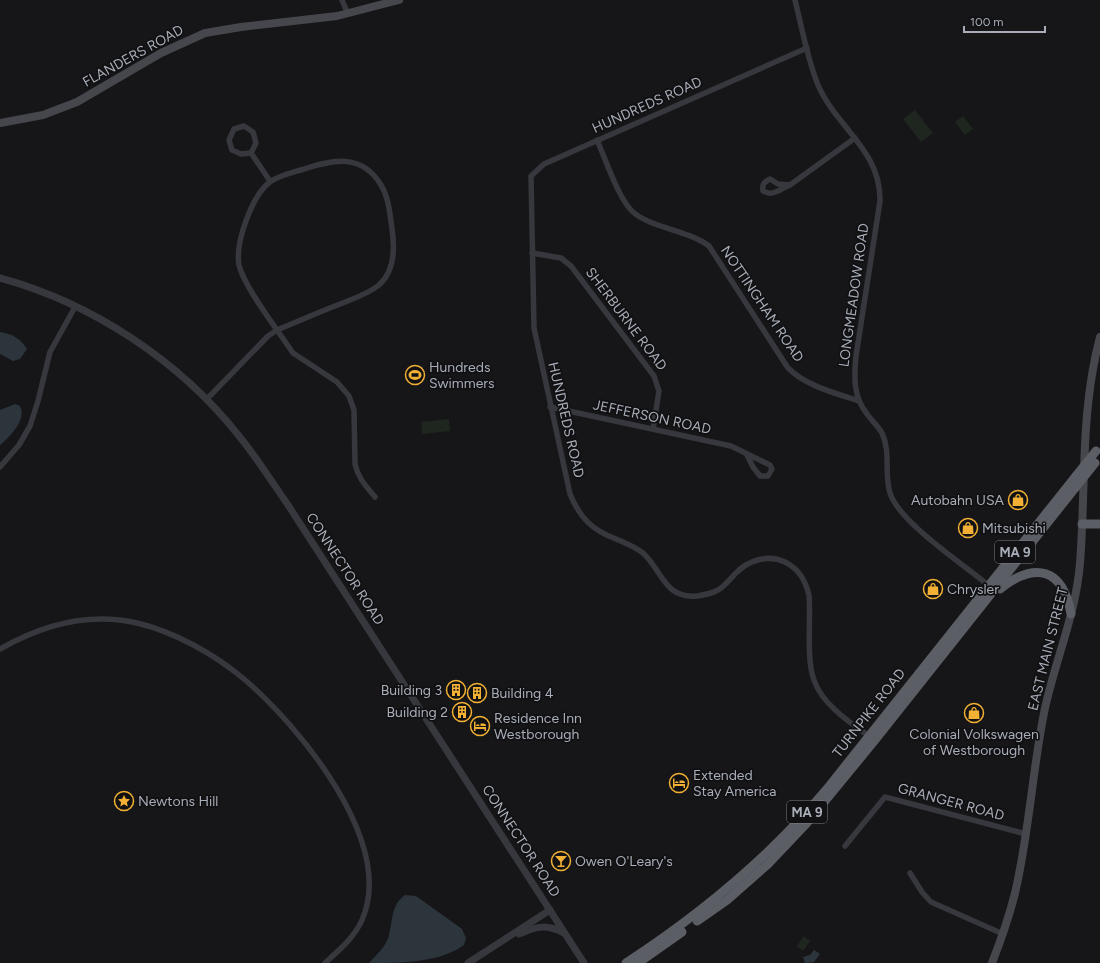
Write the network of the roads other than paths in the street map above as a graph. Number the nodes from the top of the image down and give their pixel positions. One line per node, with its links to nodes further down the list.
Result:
1 (342, 0): 4 (street)
2 (399, 0): 4 (main road, FLANDERS ROAD)
3 (795, 0): 5 (street, LONGMEADOW ROAD)
4 (348, 14): 6 (main road, FLANDERS ROAD)
5 (807, 48): 7 (street, LONGMEADOW ROAD); 8 (street, HUNDREDS ROAD)
6 (0, 123)
7 (855, 138): 11 (street); 18 (street, LONGMEADOW ROAD)
8 (597, 140): 12 (street, HUNDREDS ROAD); 18 (street, NOTTINGHAM ROAD)
9 (251, 153): 9 (street); 10 (street)
10 (270, 182): 15 (street); 15 (street)
11 (790, 185)
12 (532, 253): 19 (street, HUNDREDS ROAD); 20 (street, SHERBURNE ROAD)
13 (0, 278): 14 (street, CONNECTOR ROAD)
14 (75, 306): 17 (street, CONNECTOR ROAD); 23 (street)
15 (277, 330): 17 (street); 24 (street)
16 (1100, 337): 25 (main road, EAST MAIN STREET)
17 (207, 400): 35 (street, CONNECTOR ROAD)
18 (859, 401): 27 (street, LONGMEADOW ROAD)
19 (550, 407): 20 (street, JEFFERSON ROAD); 31 (street, HUNDREDS ROAD)
20 (653, 429): 21 (street, JEFFERSON ROAD)
21 (747, 455): 21 (street, JEFFERSON ROAD)
22 (1098, 456): 27 (highway, TURNPIKE ROAD / MA 9, bridge); 28 (highway, TURNPIKE ROAD / MA 9, bridge)
23 (0, 466)
24 (375, 497)
25 (1082, 524): 26 (highway); 29 (main road, EAST MAIN STREET)
26 (1100, 524)
27 (988, 586): 31 (highway, TURNPIKE ROAD / MA 9)
28 (988, 599): 29 (highway); 43 (highway, TURNPIKE ROAD / MA 9)
29 (1071, 614): 32 (main road, EAST MAIN STREET)
30 (0, 649): 39 (street)
31 (869, 736): 42 (highway, TURNPIKE ROAD / MA 9)
32 (1026, 834): 33 (street, GRANGER ROAD); 37 (main road, EAST MAIN STREET)
33 (845, 846)
34 (910, 873): 37 (street)
35 (550, 910): 36 (street, CONNECTOR ROAD); 38 (street)
36 (565, 933): 38 (street); 41 (street, CONNECTOR ROAD)
37 (1003, 934): 44 (main road, EAST MAIN STREET)
38 (503, 941): 40 (street)
39 (325, 963)
40 (468, 963)
41 (584, 963)
42 (626, 963)
43 (638, 963)
44 (992, 963)

